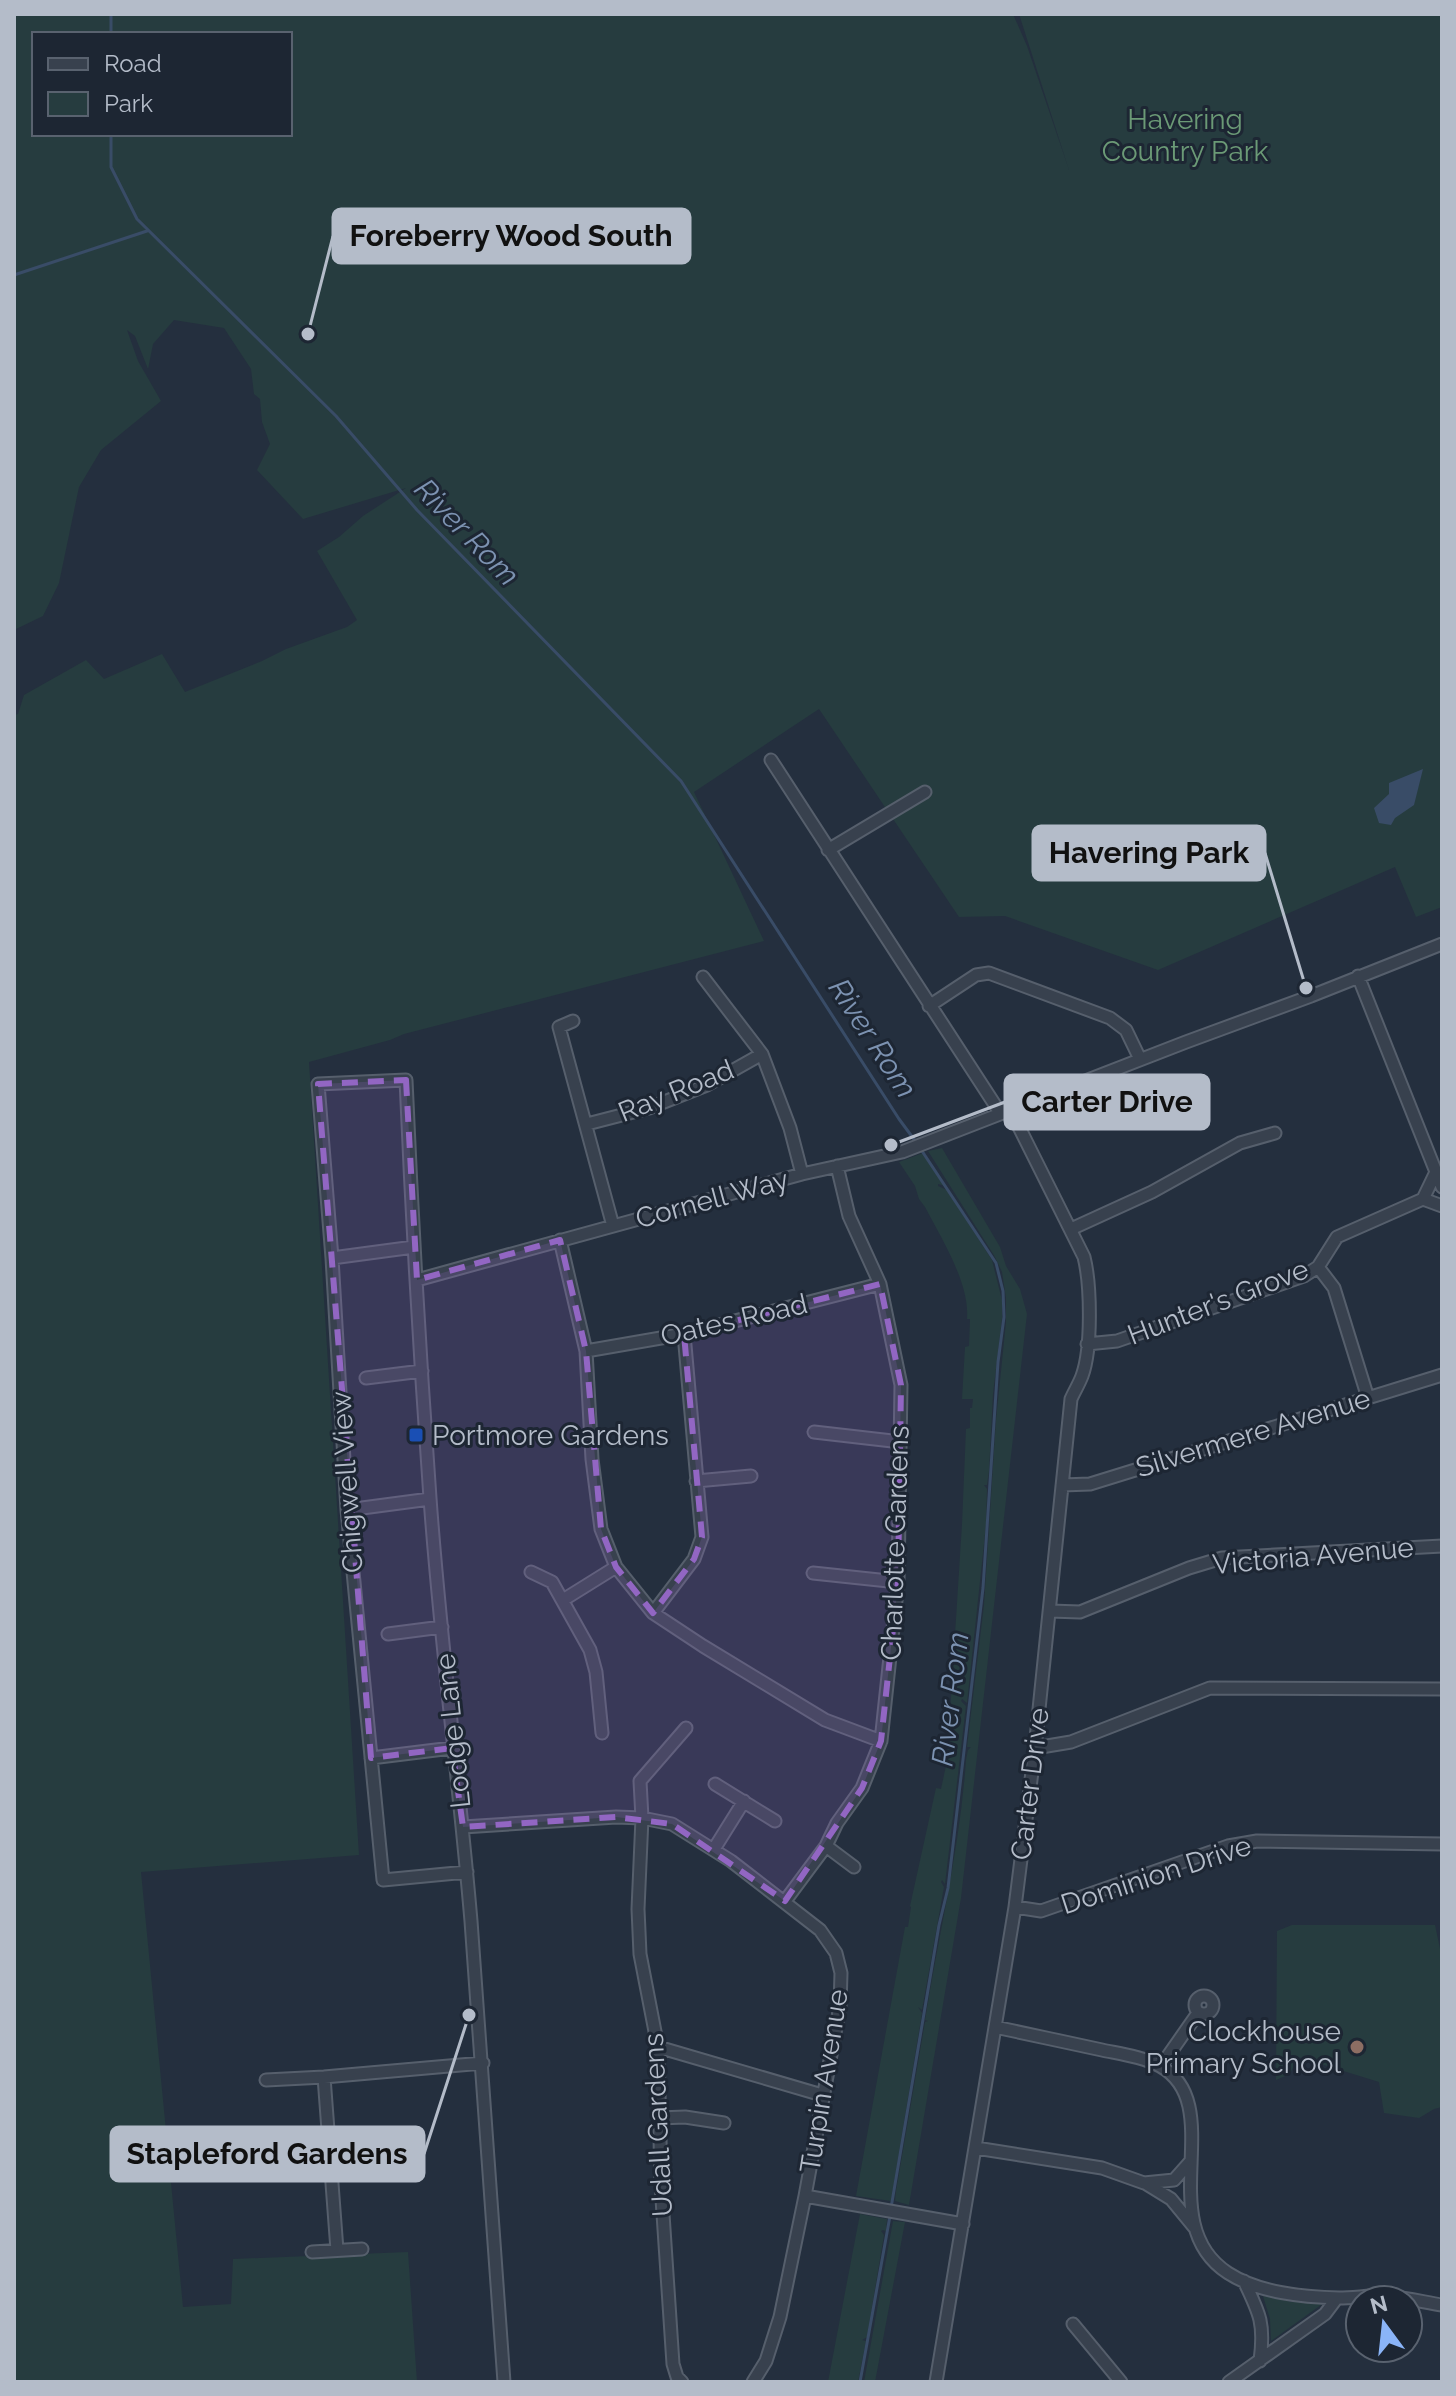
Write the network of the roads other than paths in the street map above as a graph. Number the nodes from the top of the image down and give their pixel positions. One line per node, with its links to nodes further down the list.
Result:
1 (771, 760): 3 (street, Carter Drive)
2 (925, 792): 3 (street)
3 (828, 850): 7 (street, Carter Drive)
4 (1442, 944): 5 (street, Cornell Way)
5 (1358, 976): 10 (street, Cornell Way); 16 (street)
6 (703, 977): 9 (street)
7 (929, 1006): 10 (street); 12 (street, Carter Drive)
8 (573, 1021): 13 (street)
9 (762, 1054): 13 (street, Ray Road); 17 (street)
10 (1140, 1059): 12 (street, Cornell Way)
11 (406, 1080): 24 (street, Lodge Lane); 25 (street, Chigwell View)
12 (1004, 1111): 15 (street, Cornell Way); 22 (street, Carter Drive)
13 (587, 1124): 21 (street)
14 (1275, 1133): 22 (street)
15 (837, 1166): 17 (street, Cornell Way); 28 (street, Charlotte Gardens)
16 (1436, 1172): 18 (street); 19 (street)
17 (802, 1174): 21 (street, Cornell Way)
18 (1442, 1187)
19 (1423, 1199): 20 (street); 26 (street, Hunter's Grove)
20 (1442, 1206)
21 (613, 1226): 23 (street, Cornell Way)
22 (1071, 1229): 30 (street, Carter Drive)
23 (560, 1240): 27 (street, Cornell Way); 31 (street)
24 (414, 1247): 25 (street); 27 (street, Lodge Lane)
25 (332, 1258): 42 (street, Chigwell View)
26 (1318, 1267): 30 (street, Hunter's Grove); 35 (street)
27 (417, 1280): 32 (street, Lodge Lane)
28 (880, 1284): 29 (street, Oates Road); 37 (street, Charlotte Gardens)
29 (684, 1334): 31 (street, Oates Road); 39 (street)
30 (1087, 1344): 40 (street, Carter Drive)
31 (586, 1351): 44 (street)
32 (422, 1371): 34 (street); 41 (street, Lodge Lane)
33 (1442, 1375): 35 (street, Silvermere Avenue)
34 (366, 1378)
35 (1368, 1398): 40 (street, Silvermere Avenue)
36 (814, 1432): 37 (street)
37 (901, 1442): 47 (street, Charlotte Gardens)
38 (751, 1476): 39 (street)
39 (696, 1481): 50 (street)
40 (1062, 1485): 49 (street, Carter Drive)
41 (430, 1499): 42 (street); 51 (street, Lodge Lane)
42 (347, 1510): 59 (street, Chigwell View)
43 (1442, 1546): 49 (street, Victoria Avenue)
44 (616, 1567): 48 (street); 50 (street)
45 (531, 1572): 48 (street)
46 (813, 1573): 47 (street)
47 (898, 1582): 56 (street, Charlotte Gardens)
48 (563, 1600): 55 (street)
49 (1050, 1611): 58 (street, Carter Drive)
50 (653, 1613): 56 (street)
51 (442, 1627): 52 (street); 57 (street, Lodge Lane)
52 (388, 1634)
53 (1442, 1689): 58 (street)
54 (686, 1728): 62 (street, Udall Gardens)
55 (602, 1733)
56 (881, 1741): 66 (street, Charlotte Gardens)
57 (452, 1748): 59 (street); 64 (street, Lodge Lane)
58 (1035, 1748): 71 (street, Carter Drive)
59 (371, 1758): 69 (street, Chigwell View)
60 (715, 1784): 61 (street)
61 (744, 1801): 63 (street); 67 (street)
62 (642, 1818): 64 (street, Turpin Avenue); 67 (street, Turpin Avenue); 74 (street, Udall Gardens)
63 (775, 1821)
64 (463, 1827): 69 (street, Lodge Lane)
65 (1442, 1844): 71 (street, Dominion Drive)
66 (826, 1846): 68 (street); 70 (street, Charlotte Gardens)
67 (714, 1849): 70 (street, Turpin Avenue)
68 (854, 1867)
69 (467, 1872): 75 (street, Lodge Lane)
70 (785, 1901): 79 (street, Turpin Avenue)
71 (1015, 1907): 73 (street, Carter Drive)
72 (1198, 2013): 76 (street)
73 (995, 2027): 76 (street); 82 (street, Carter Drive)
74 (658, 2047): 79 (street); 80 (street, Udall Gardens)
75 (483, 2063): 77 (street); 96 (street, Lodge Lane)
76 (1161, 2066): 83 (street)
77 (324, 2077): 78 (street); 89 (street)
78 (266, 2080)
79 (822, 2095): 85 (street, Turpin Avenue)
80 (659, 2118): 81 (street); 97 (street, Udall Gardens)
81 (724, 2123)
82 (976, 2148): 84 (street); 86 (street, Carter Drive)
83 (1190, 2162): 84 (street); 87 (street)
84 (1144, 2183): 87 (street)
85 (805, 2196): 86 (street); 98 (street, Turpin Avenue)
86 (963, 2224): 99 (street, Carter Drive)
87 (1194, 2227): 91 (street)
88 (362, 2249): 89 (street)
89 (337, 2250): 90 (street)
90 (312, 2252)
91 (1244, 2281): 92 (street); 95 (street)
92 (1337, 2298): 93 (street); 95 (street)
93 (1442, 2305)
94 (1073, 2324): 100 (street)
95 (1260, 2361): 101 (street)
96 (504, 2382)
97 (682, 2382)
98 (753, 2382)
99 (936, 2382)
100 (1121, 2382)
101 (1229, 2382)

